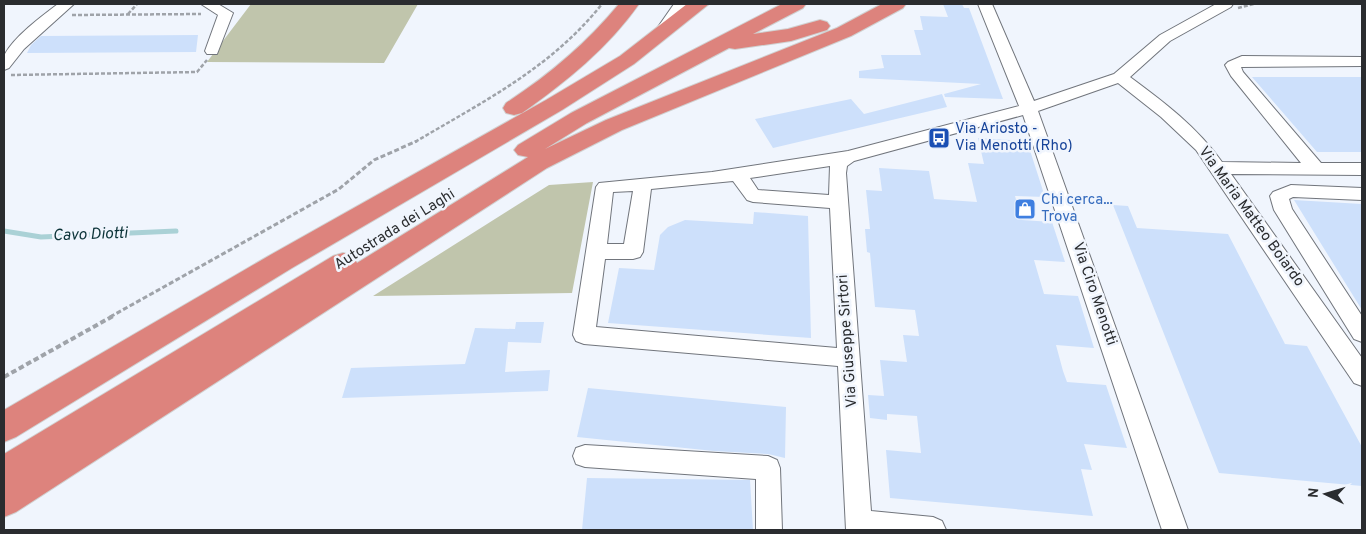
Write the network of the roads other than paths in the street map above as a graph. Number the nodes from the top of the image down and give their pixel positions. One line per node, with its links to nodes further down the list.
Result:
1 (67, 4): 15 (street)
2 (208, 4): 13 (street)
3 (629, 4): 27 (highway)
4 (681, 4): 11 (street)
5 (699, 4): 11 (highway, Autostrada dei Laghi)
6 (796, 4): 12 (highway, Autostrada dei Laghi)
7 (868, 4): 12 (highway)
8 (896, 4): 34 (highway)
9 (986, 4): 17 (street, Via Ciro Menotti)
10 (1226, 4): 16 (street)
11 (657, 38): 27 (highway, Autostrada dei Laghi)
12 (714, 45): 33 (highway, Autostrada dei Laghi)
13 (212, 51)
14 (1362, 61): 20 (street)
15 (4, 64)
16 (1120, 77): 17 (street); 19 (street, Via Maria Matteo Boiardo)
17 (1029, 108): 18 (street); 38 (street, Via Ciro Menotti)
18 (848, 157): 22 (street); 25 (street, Via Giuseppe Sirtori)
19 (1218, 168): 20 (street); 30 (street, Via Maria Matteo Boiardo)
20 (1316, 169): 21 (street)
21 (1362, 169)
22 (738, 174): 23 (street); 25 (street)
23 (643, 184): 26 (street); 26 (street)
24 (1362, 194): 28 (street)
25 (839, 202): 29 (street, Via Giuseppe Sirtori)
26 (596, 251): 29 (street)
27 (282, 261): 31 (highway, Autostrada dei Laghi)
28 (1362, 332)
29 (849, 358): 35 (street, Via Giuseppe Sirtori)
30 (1362, 376)
31 (4, 427)
32 (585, 456): 36 (street)
33 (4, 472)
34 (4, 500)
35 (859, 527): 37 (street)
36 (769, 530)
37 (932, 530)
38 (1175, 530)

